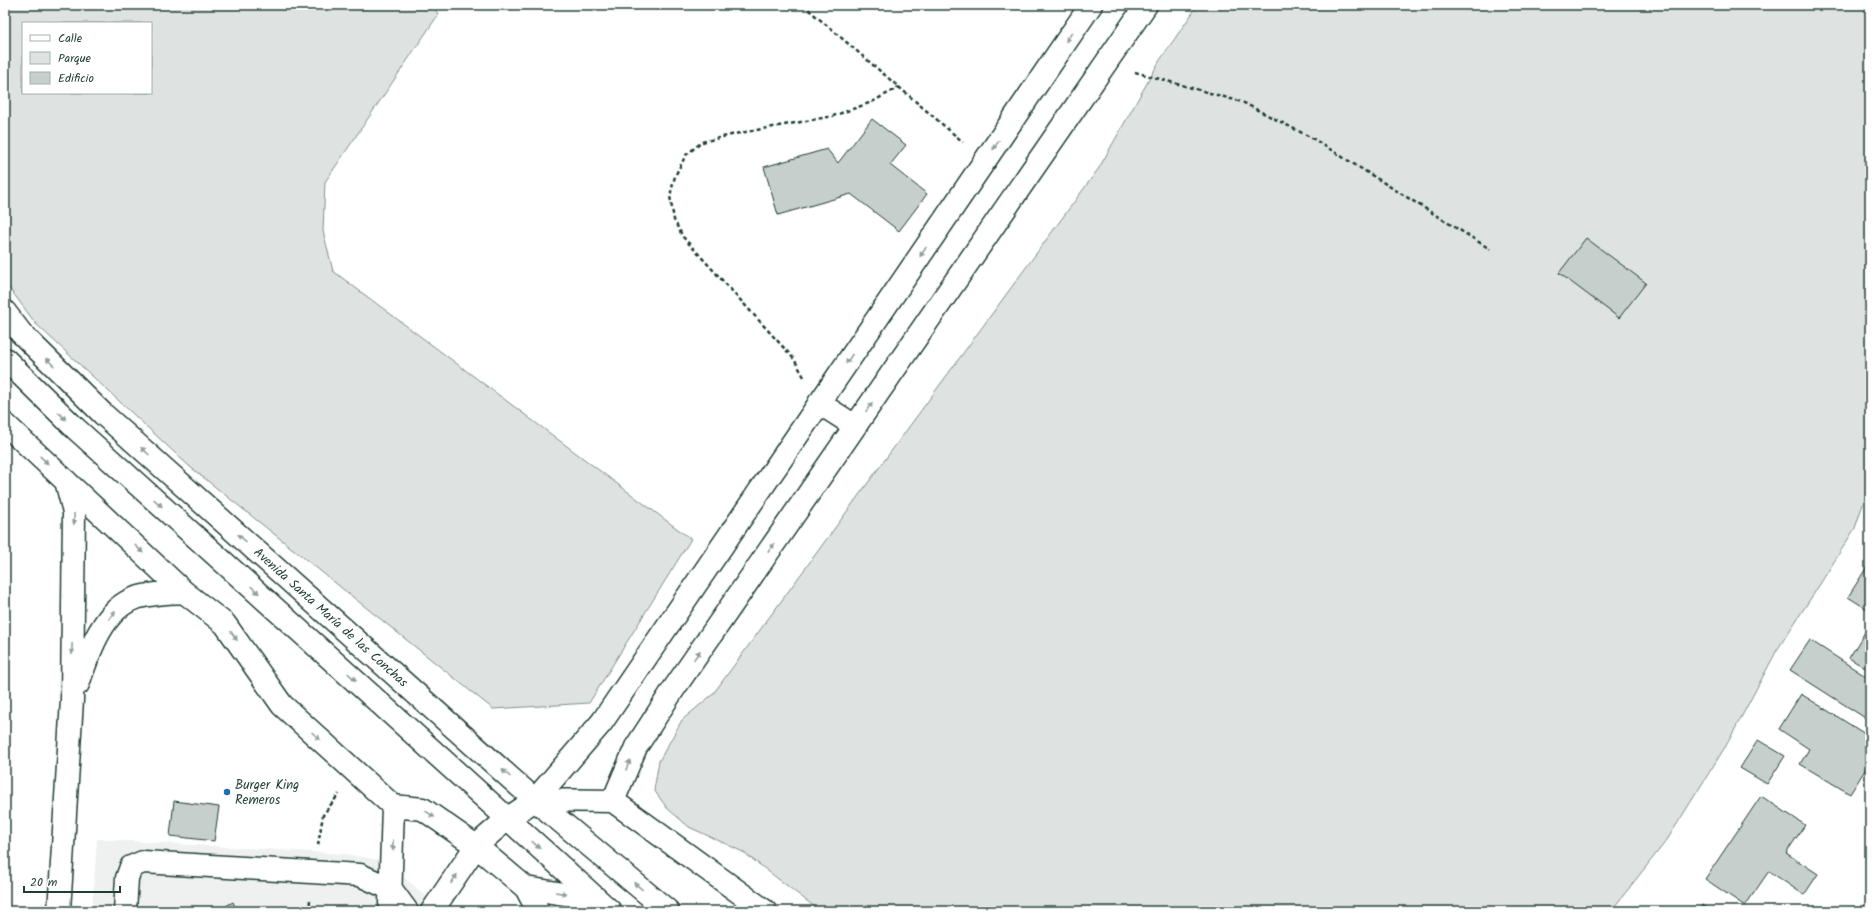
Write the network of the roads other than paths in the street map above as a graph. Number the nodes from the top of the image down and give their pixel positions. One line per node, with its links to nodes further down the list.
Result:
1 (1091, 5): 5 (street, one-way to 5)
2 (1146, 5): 7 (street, one-way to 2)
3 (5, 312): 11 (street, Avenida Santa María de las Conchas, one-way to 3)
4 (5, 359): 14 (street, one-way to 14)
5 (820, 403): 7 (street); 11 (street)
6 (5, 424): 8 (street, one-way to 8)
7 (855, 426): 12 (street, one-way to 7)
8 (66, 481): 9 (street, one-way to 9); 10 (street, one-way to 10)
9 (184, 592): 10 (street, one-way to 9); 13 (street, one-way to 13)
10 (72, 700): 19 (street)
11 (535, 800): 12 (street); 14 (street); 25 (street, Avenida Santa María de las Conchas, one-way to 11)
12 (613, 801): 26 (street)
13 (393, 806): 15 (street, one-way to 15); 17 (street, one-way to 17)
14 (507, 819): 15 (street); 18 (street, one-way to 18)
15 (476, 846): 16 (street); 23 (street, one-way to 15)
16 (526, 888): 18 (street, one-way to 18); 24 (street)
17 (391, 889): 20 (street); 21 (street); 22 (street)
18 (603, 905)
19 (59, 911)
20 (125, 911)
21 (389, 911)
22 (407, 911)
23 (432, 911)
24 (538, 911)
25 (668, 911)
26 (765, 911)

